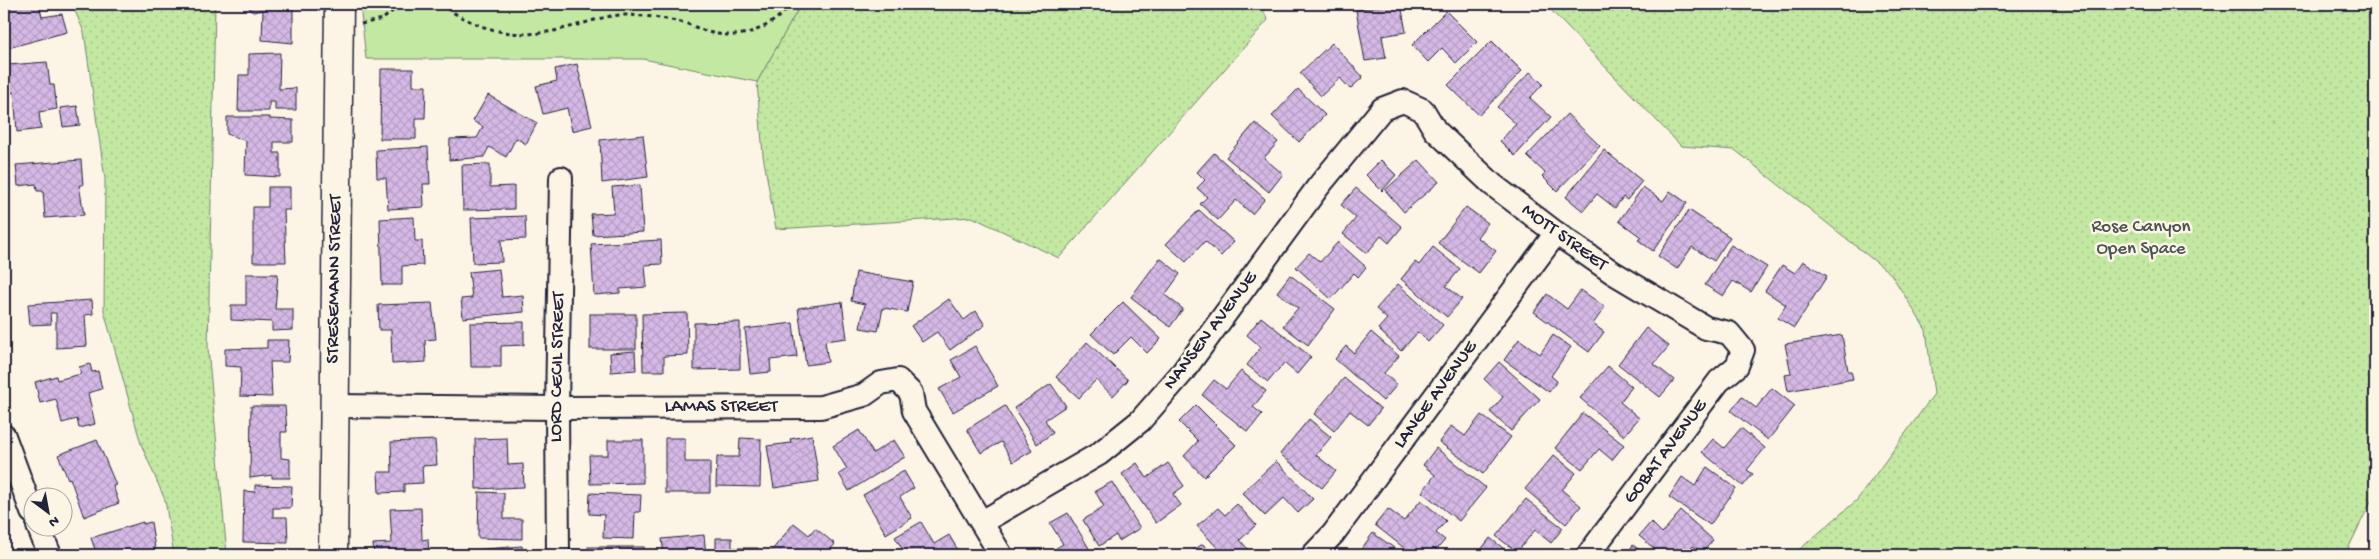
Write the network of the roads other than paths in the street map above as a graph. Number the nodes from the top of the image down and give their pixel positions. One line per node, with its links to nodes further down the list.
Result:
1 (338, 13): 6 (street, STRESEMANN STREET)
2 (1403, 101): 4 (street, MOTT STREET); 10 (street, NANSEN AVENUE)
3 (561, 178): 7 (street, LORD CECIL STREET)
4 (1556, 233): 5 (street, MOTT STREET); 16 (street, LANGE AVENUE)
5 (1742, 350): 17 (street, GOBAT AVENUE)
6 (334, 406): 7 (street, LAMAS STREET); 13 (street, STRESEMANN STREET)
7 (557, 408): 10 (street, LAMAS STREET); 14 (street, LORD CECIL STREET)
8 (4, 436): 9 (street)
9 (22, 486)
10 (982, 522): 15 (street, LAMAS STREET)
11 (42, 536): 12 (street)
12 (50, 555)
13 (333, 555)
14 (558, 555)
15 (1001, 555)
16 (1313, 555)
17 (1588, 555)

